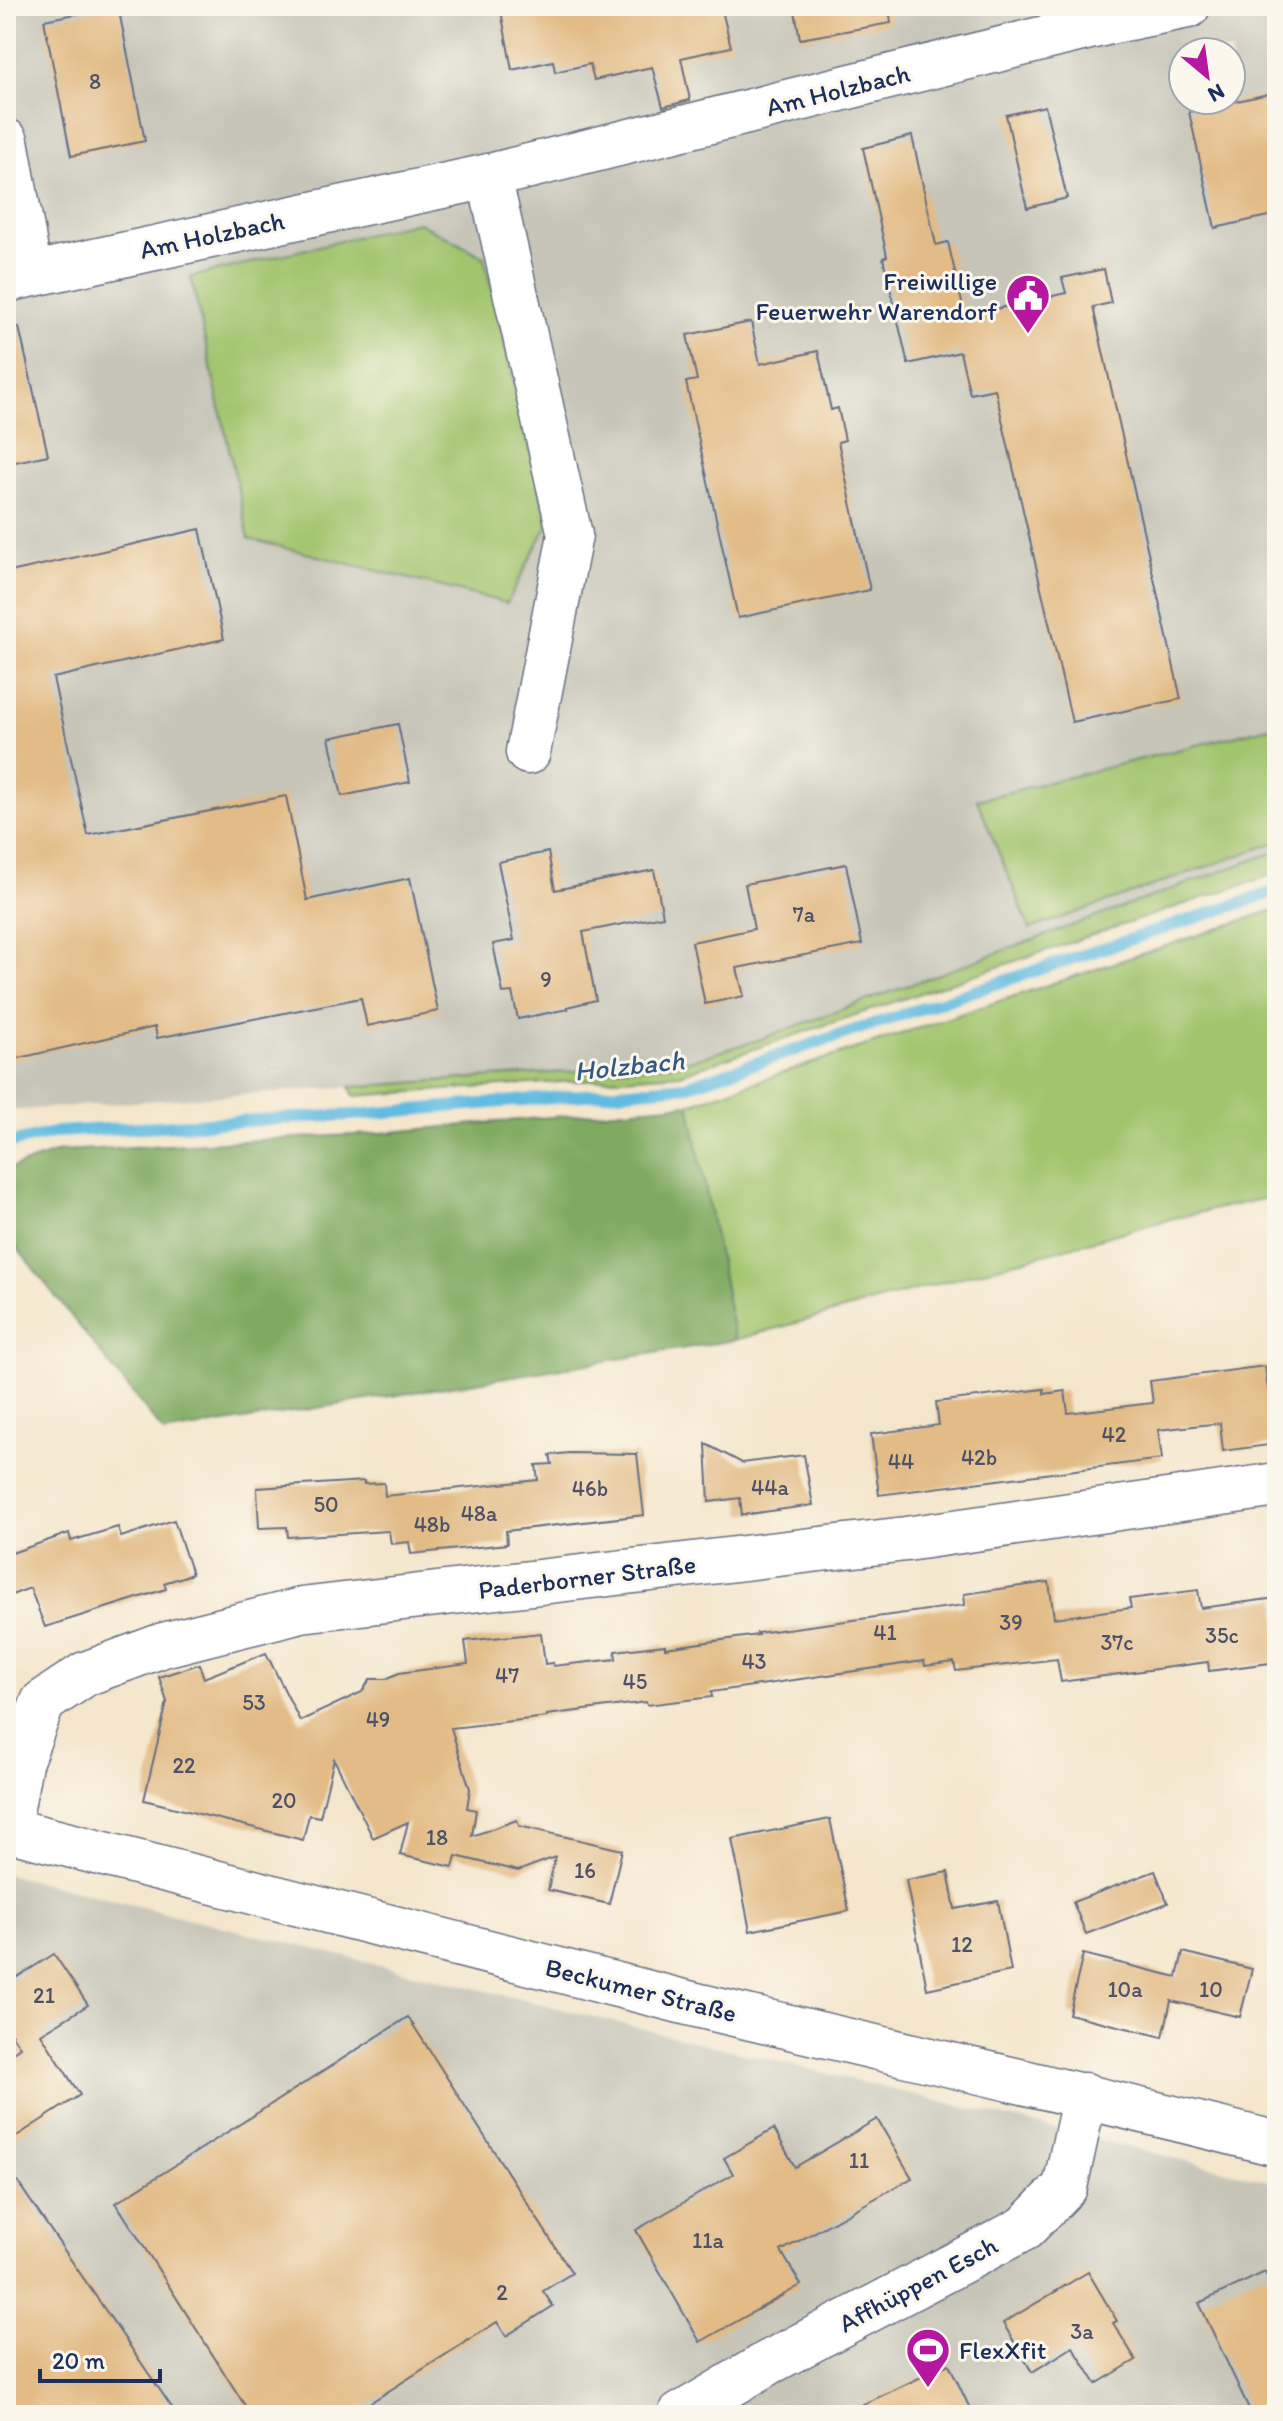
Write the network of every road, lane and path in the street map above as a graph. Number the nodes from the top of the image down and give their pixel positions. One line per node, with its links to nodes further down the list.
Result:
1 (1188, 6): 2 (street, Am Holzbach)
2 (1113, 13): 4 (street, Am Holzbach)
3 (6, 141): 5 (street, Am Holzbach)
4 (489, 176): 5 (street, Am Holzbach); 6 (street)
5 (18, 277)
6 (528, 752)
7 (1277, 1485): 8 (street, Paderborner Straße)
8 (7, 1829): 9 (street, Beckumer Straße)
9 (1085, 2095): 10 (street, Beckumer Straße); 11 (street, Affhüppen Esch)
10 (1277, 2144)
11 (680, 2415)

